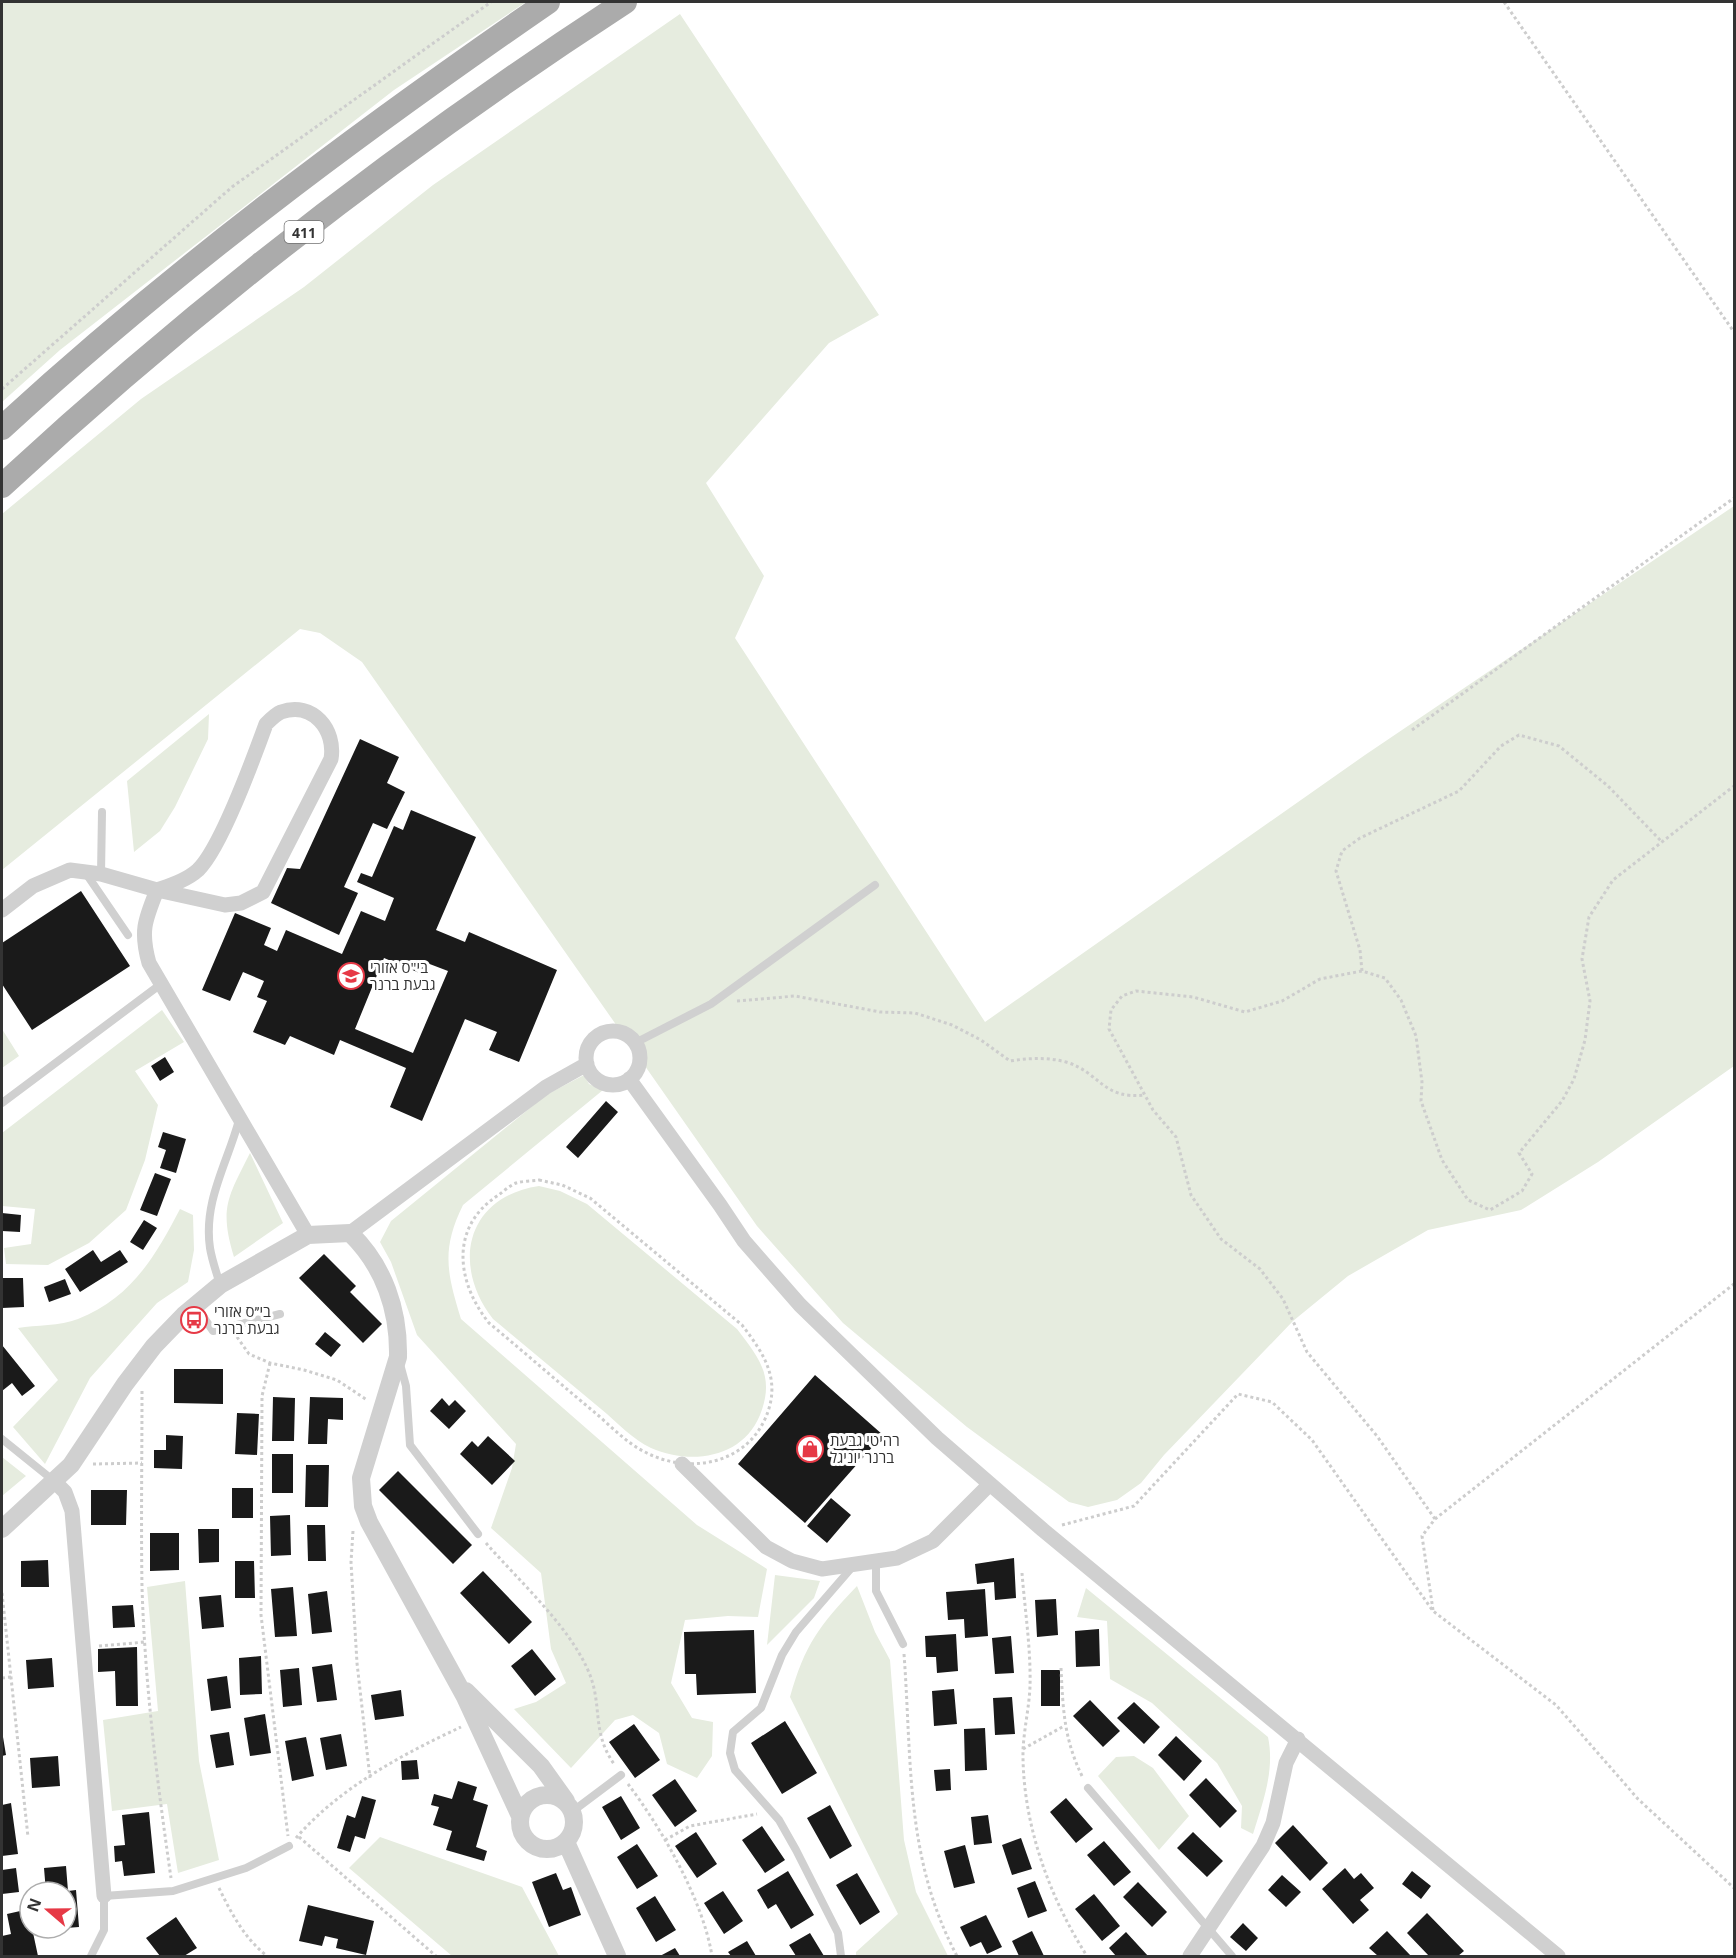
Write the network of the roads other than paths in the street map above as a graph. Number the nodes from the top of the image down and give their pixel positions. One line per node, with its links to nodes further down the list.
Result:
1 (548, 2): 3 (main road, 411)
2 (625, 2): 4 (main road, 411)
3 (2, 428)
4 (2, 486)
5 (102, 812): 7 (lane)
6 (84, 871): 7 (street); 10 (street); 11 (lane)
7 (101, 873): 9 (street)
8 (875, 885): 13 (lane)
9 (157, 890): 9 (street); 12 (street)
10 (2, 910)
11 (128, 936)
12 (162, 984): 16 (lane); 17 (street)
13 (635, 1043): 14 (street); 15 (street)
14 (586, 1064): 15 (street); 18 (street)
15 (629, 1079): 27 (street)
16 (2, 1103)
17 (240, 1118): 19 (street); 20 (lane)
18 (350, 1233): 19 (street); 23 (street)
19 (308, 1235): 20 (street)
20 (220, 1286): 21 (street)
21 (196, 1306): 22 (lane); 26 (street)
22 (280, 1314)
23 (398, 1357): 29 (lane); 33 (street)
24 (2, 1439): 26 (lane)
25 (682, 1464): 31 (street)
26 (54, 1481): 28 (street); 41 (street)
27 (990, 1484): 30 (street); 34 (street)
28 (2, 1529)
29 (478, 1534)
30 (876, 1561): 31 (street); 32 (lane)
31 (855, 1564): 45 (lane)
32 (903, 1644)
33 (458, 1684): 37 (street); 38 (street)
34 (1298, 1739): 42 (street); 48 (street)
35 (621, 1774): 37 (lane)
36 (1088, 1788): 42 (lane)
37 (570, 1807): 38 (street); 39 (street)
38 (520, 1816): 39 (street)
39 (566, 1842): 44 (street)
40 (289, 1846): 41 (lane)
41 (104, 1896): 43 (lane)
42 (1208, 1928): 46 (street); 47 (lane)
43 (91, 1956)
44 (617, 1956)
45 (841, 1956)
46 (1190, 1956)
47 (1232, 1956)
48 (1558, 1956)

